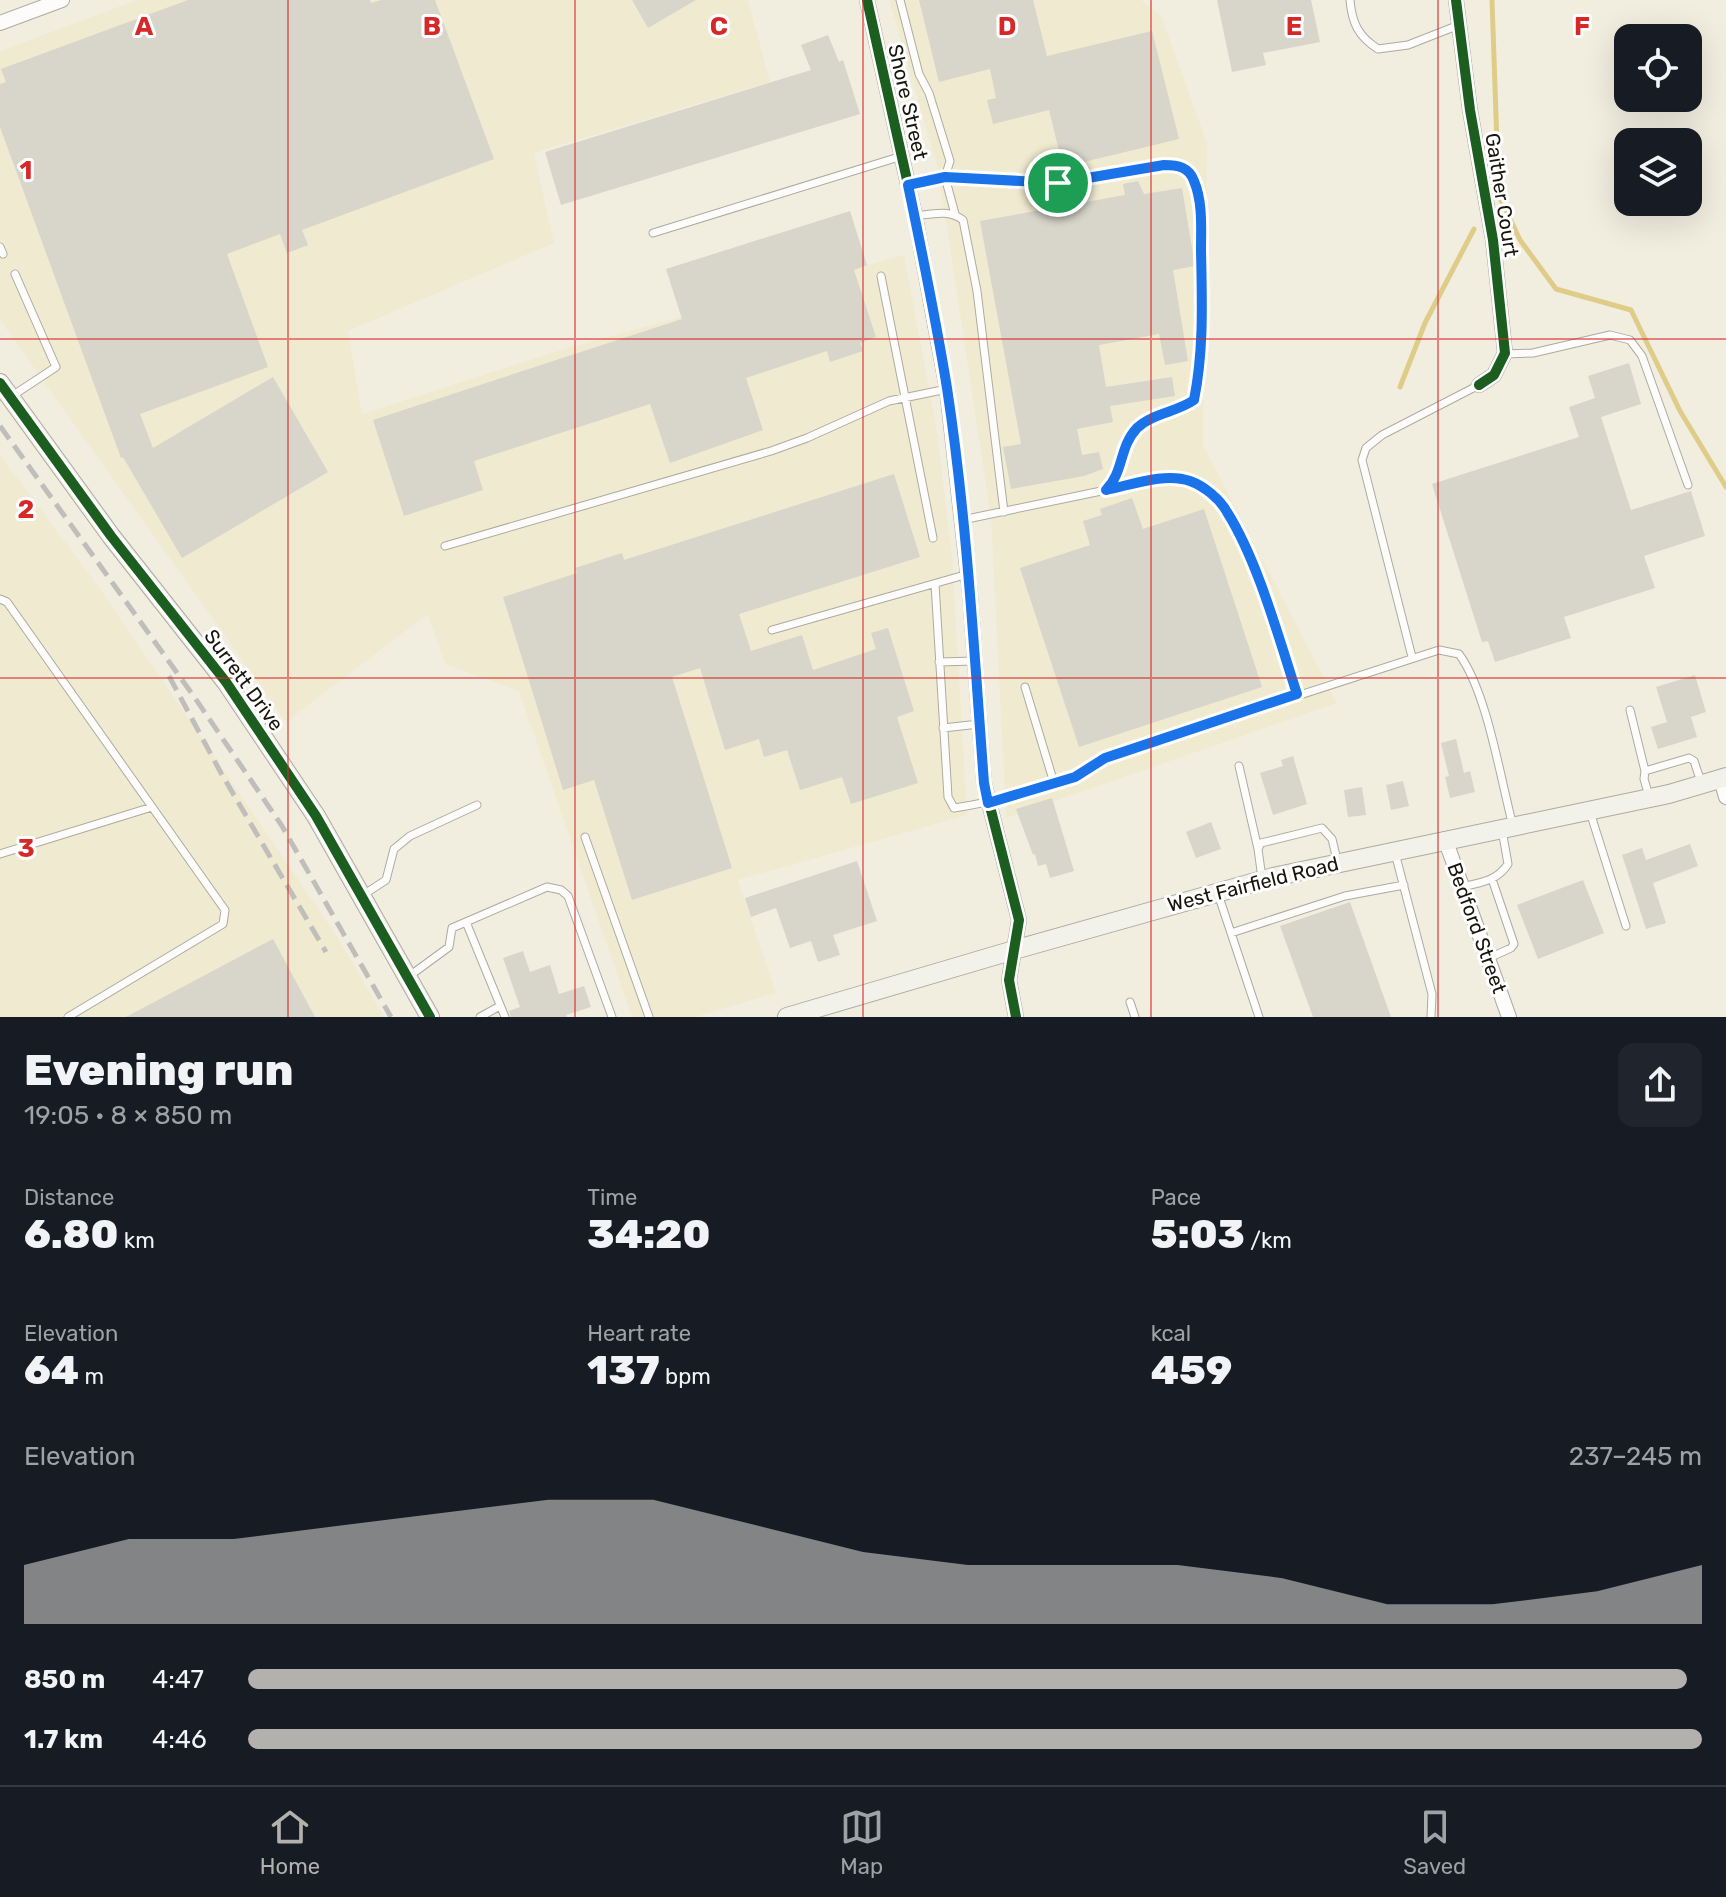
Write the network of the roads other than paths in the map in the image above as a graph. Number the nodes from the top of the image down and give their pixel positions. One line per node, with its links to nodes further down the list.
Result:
1 (62, 0): 6 (street)
2 (867, 0): 8 (street, Shore Street)
3 (900, 0): 9 (lane)
4 (1350, 0): 7 (lane)
5 (1456, 0): 7 (street, Gaither Court)
6 (0, 23)
7 (1459, 25): 16 (street, Gaither Court)
8 (902, 156): 10 (street, Shore Street); 13 (lane)
9 (945, 177): 10 (lane); 11 (lane); 22 (lane)
10 (908, 185): 12 (street, Shore Street)
11 (955, 214): 12 (lane); 23 (lane)
12 (915, 216): 18 (street, Shore Street)
13 (653, 233)
14 (15, 274): 19 (lane)
15 (881, 276): 20 (lane)
16 (1505, 354): 17 (street); 21 (lane)
17 (1479, 385): 31 (lane)
18 (947, 389): 20 (lane); 24 (street, Shore Street)
19 (5, 390): 61 (main road, Surrett Drive)
20 (904, 398): 25 (lane); 26 (lane)
21 (1688, 485)
22 (1106, 490): 23 (lane); 35 (lane)
23 (1004, 512): 24 (lane)
24 (962, 520): 27 (street, Shore Street)
25 (933, 538)
26 (445, 546)
27 (968, 574): 28 (lane); 32 (street, Shore Street)
28 (935, 584): 30 (lane); 33 (lane)
29 (0, 599): 47 (lane)
30 (772, 630)
31 (1412, 657): 35 (lane); 49 (lane)
32 (975, 661): 33 (lane); 37 (street, Shore Street)
33 (939, 662): 38 (lane)
34 (1025, 687): 41 (lane)
35 (1297, 694): 41 (lane)
36 (1630, 710): 40 (lane)
37 (979, 724): 38 (lane); 45 (street, Shore Street)
38 (943, 728): 45 (lane)
39 (1239, 766): 52 (lane)
40 (1645, 771): 42 (lane); 44 (lane)
41 (1054, 783): 45 (lane)
42 (1701, 784): 43 (main road, West Fairfield Road); 44 (main road, West Fairfield Road)
43 (1724, 784)
44 (1650, 798): 48 (main road, West Fairfield Road)
45 (988, 803): 65 (street, Shore Street)
46 (477, 805): 61 (lane)
47 (152, 807): 54 (lane); 70 (lane)
48 (1589, 810): 49 (main road, West Fairfield Road); 63 (lane)
49 (1507, 827): 51 (main road, West Fairfield Road); 56 (lane)
50 (585, 837): 75 (lane)
51 (1445, 839): 53 (main road, West Fairfield Road); 59 (street, Bedford Street)
52 (1258, 849): 55 (lane); 57 (lane)
53 (1394, 850): 55 (main road, West Fairfield Road); 58 (lane)
54 (0, 854)
55 (1338, 863): 57 (main road, West Fairfield Road)
56 (1492, 879): 59 (lane); 66 (lane)
57 (1262, 880): 60 (main road, West Fairfield Road)
58 (1404, 885): 64 (lane); 80 (lane)
59 (1462, 887): 66 (street, Bedford Street)
60 (1217, 891): 64 (lane); 65 (main road, West Fairfield Road)
61 (363, 895): 67 (main road, Surrett Drive)
62 (466, 922): 67 (lane); 69 (lane); 74 (lane)
63 (1626, 926)
64 (1231, 933): 79 (lane)
65 (1014, 950): 76 (main road, West Fairfield Road); 77 (street, Shore Street)
66 (1488, 958): 81 (street, Bedford Street)
67 (408, 977): 71 (main road, Surrett Drive)
68 (1130, 1002): 78 (lane)
69 (500, 1006): 72 (lane); 73 (lane)
70 (68, 1017)
71 (430, 1017)
72 (480, 1017)
73 (505, 1017)
74 (612, 1017)
75 (649, 1017)
76 (787, 1017)
77 (1016, 1017)
78 (1135, 1017)
79 (1259, 1017)
80 (1431, 1017)
81 (1509, 1017)

